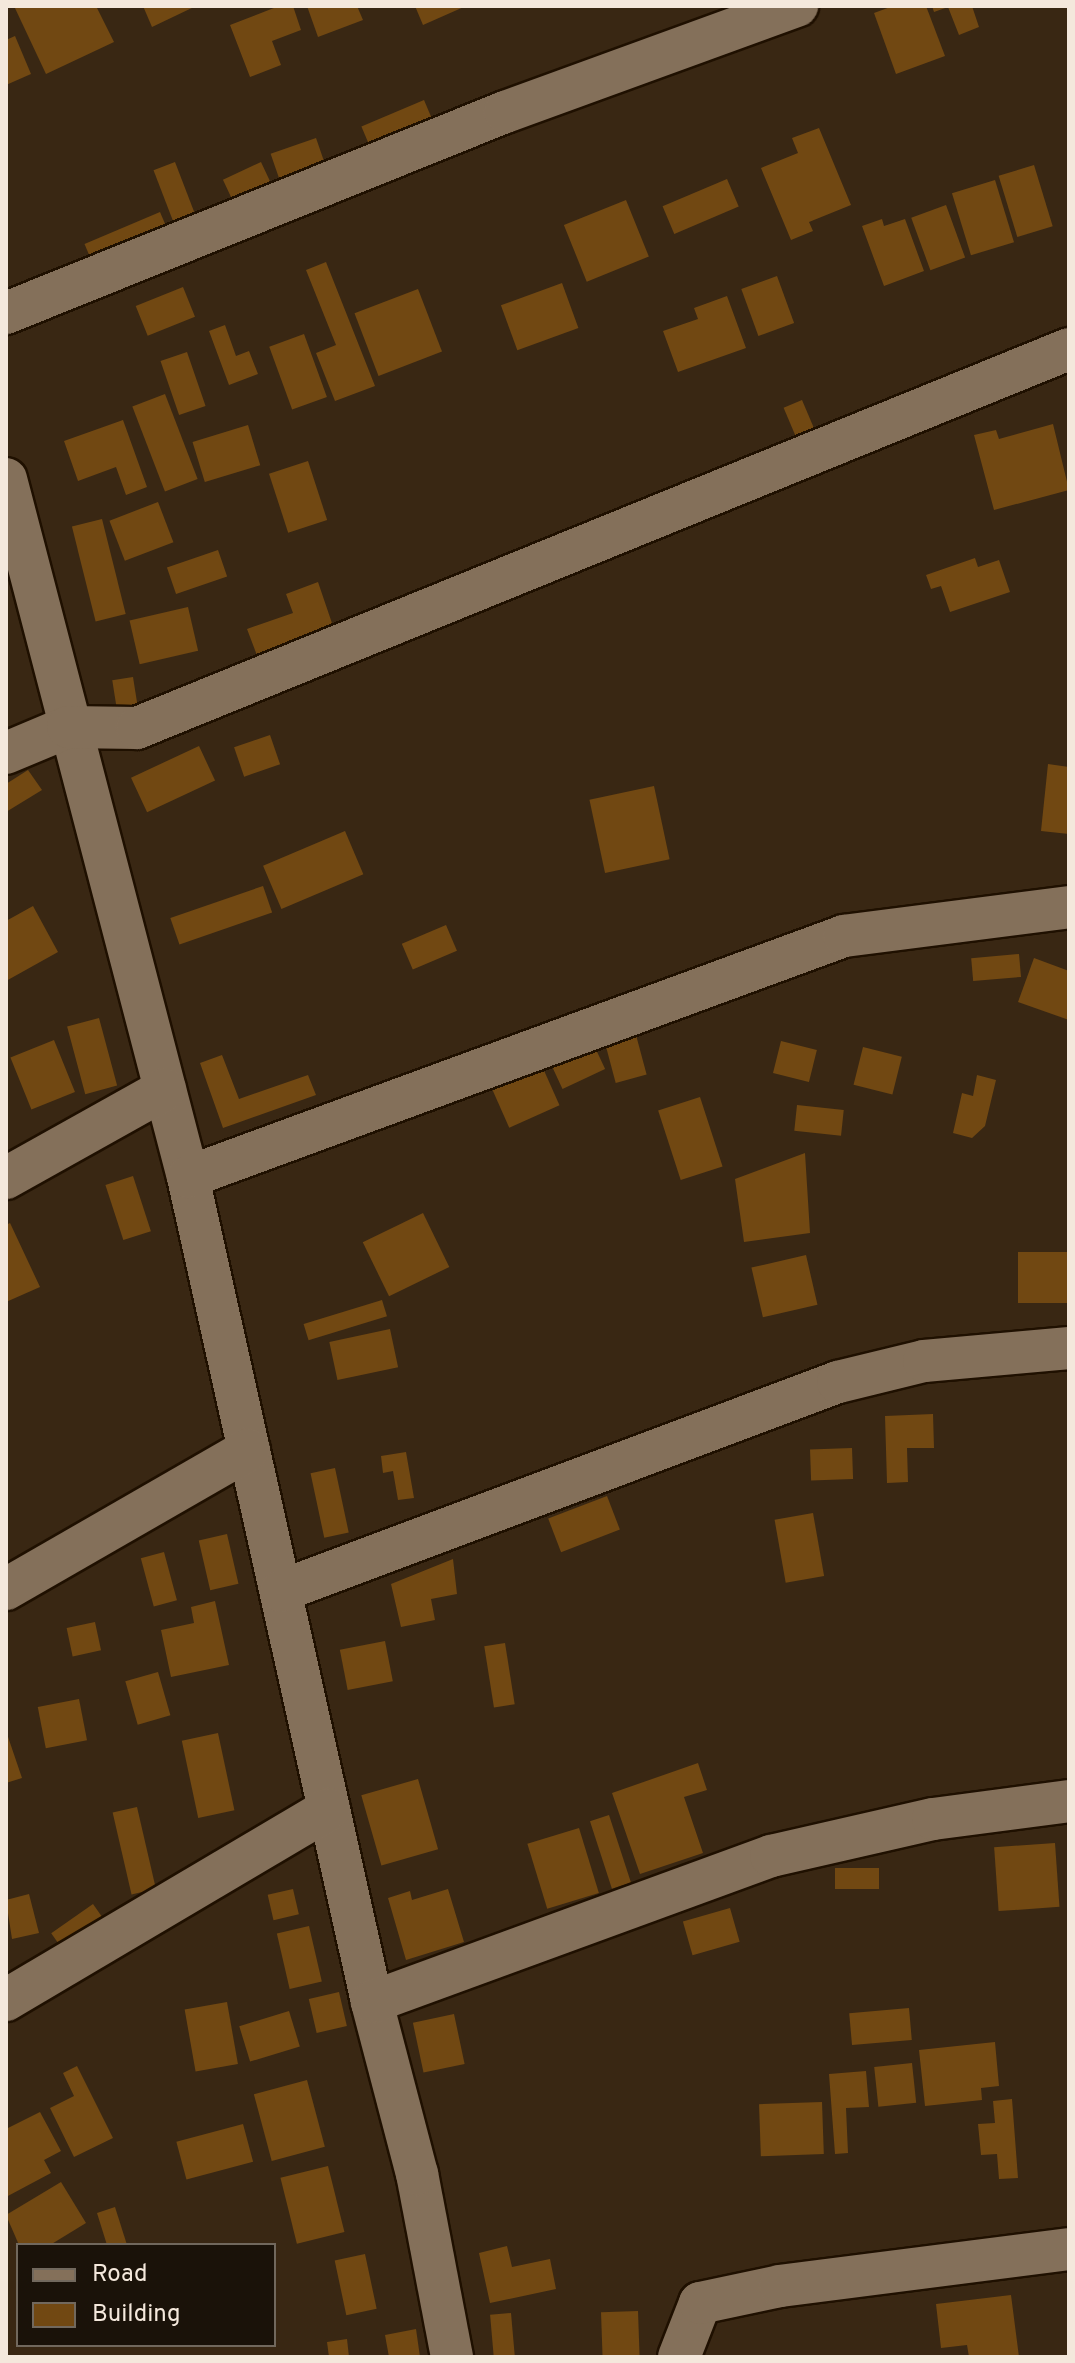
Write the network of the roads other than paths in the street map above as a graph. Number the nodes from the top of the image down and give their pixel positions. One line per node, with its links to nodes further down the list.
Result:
1 (797, 6): 2 (street)
2 (6, 313)
3 (1069, 349): 5 (street)
4 (6, 479): 5 (street)
5 (68, 727): 6 (street); 8 (street)
6 (6, 753)
7 (1069, 907): 9 (street)
8 (165, 1089): 9 (street); 10 (street)
9 (188, 1177): 12 (street)
10 (6, 1178)
11 (1069, 1348): 14 (street)
12 (249, 1449): 13 (street); 14 (street)
13 (6, 1589)
14 (281, 1591): 16 (street)
15 (1069, 1801): 18 (street)
16 (329, 1809): 17 (street); 18 (street)
17 (6, 2000)
18 (372, 2002): 20 (street)
19 (1069, 2249): 21 (street)
20 (452, 2357)
21 (679, 2357)

